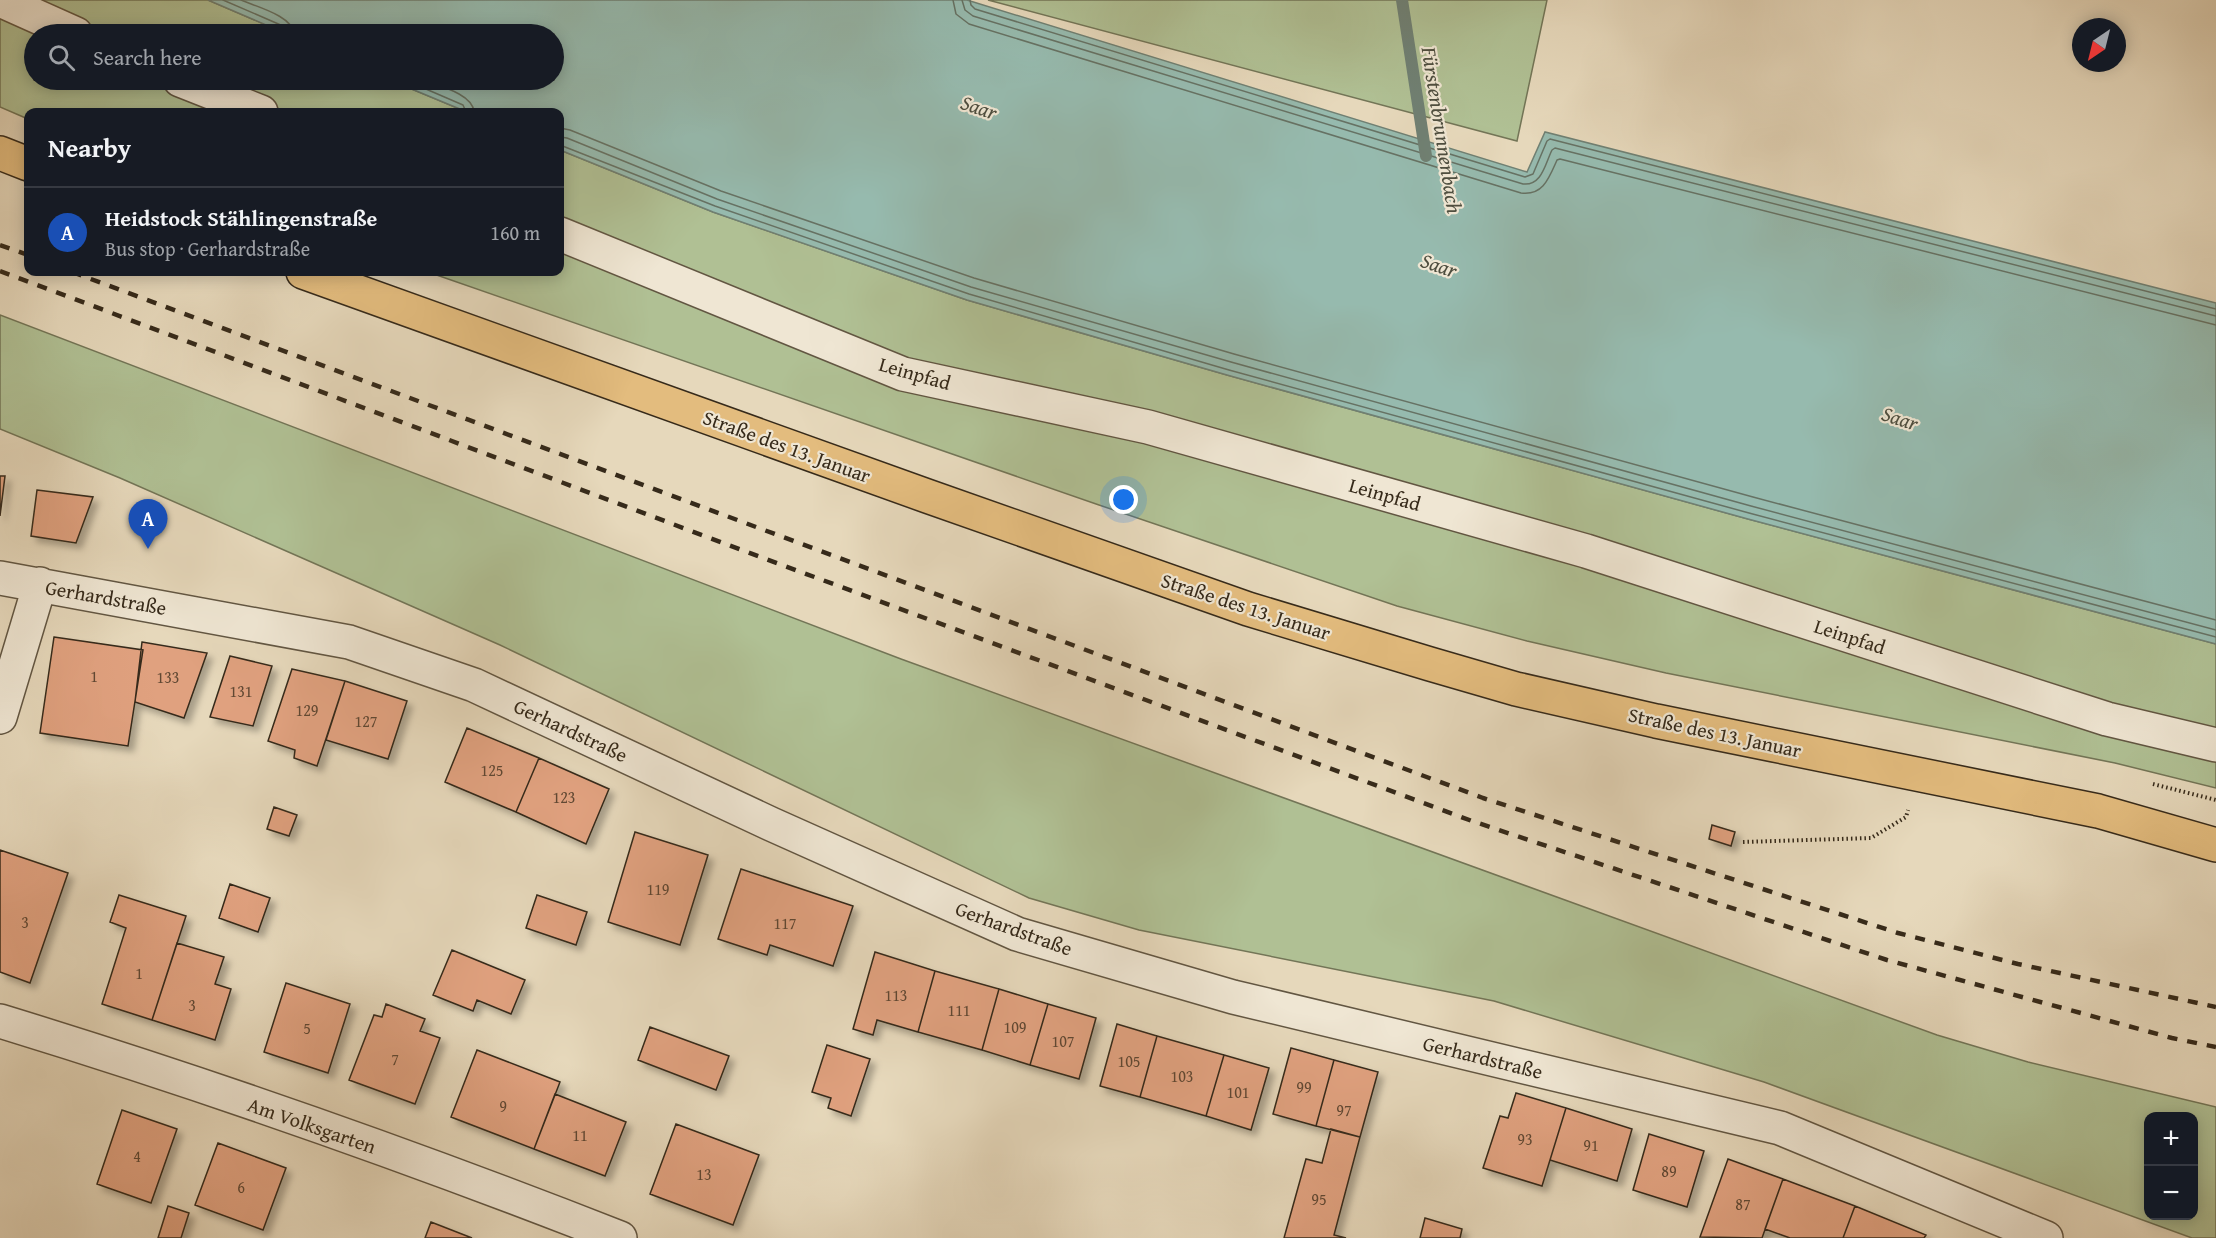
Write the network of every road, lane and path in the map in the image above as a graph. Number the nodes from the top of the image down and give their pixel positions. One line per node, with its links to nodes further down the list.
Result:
1 (0, 0): 2 (street)
2 (54, 24)
3 (205, 90): 4 (street)
4 (251, 108)
5 (0, 153): 6 (main road)
6 (24, 162)
7 (564, 236): 12 (street, Leinpfad)
8 (314, 276): 13 (main road, Straße des 13. Januar)
9 (0, 578): 10 (street, Gerhardstraße)
10 (40, 584): 11 (street); 20 (street, Gerhardstraße)
11 (0, 717)
12 (2216, 745)
13 (1919, 775): 16 (path); 17 (main road, Straße des 13. Januar)
14 (2145, 783): 15 (path)
15 (2216, 800)
16 (1743, 842)
17 (2216, 845)
18 (0, 1021): 19 (street, Am Volksgarten)
19 (620, 1238)
20 (2046, 1238)

